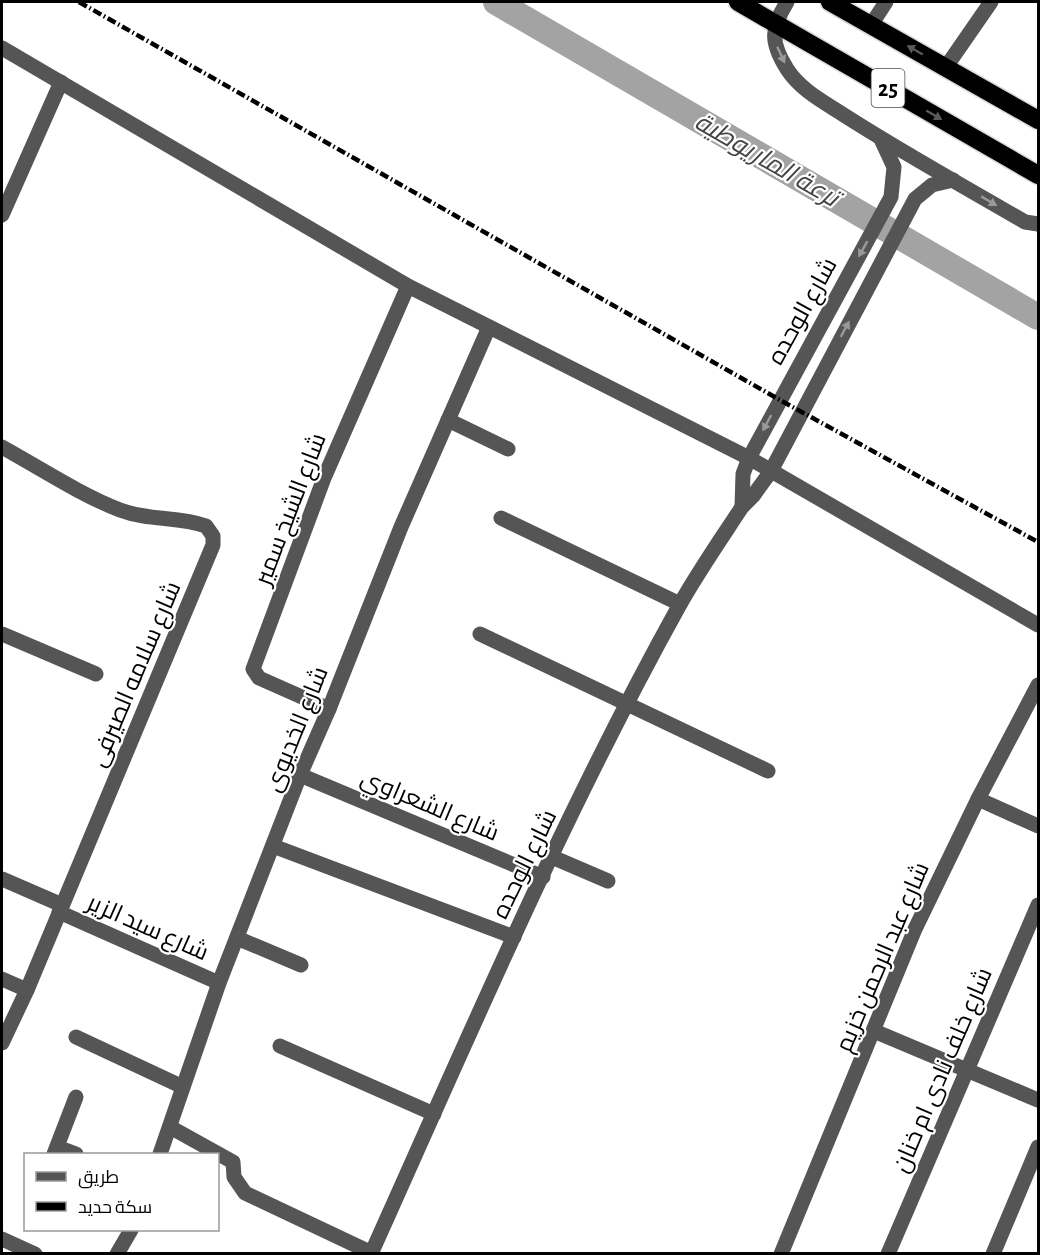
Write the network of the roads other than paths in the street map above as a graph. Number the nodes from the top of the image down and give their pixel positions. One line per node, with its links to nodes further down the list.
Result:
1 (738, 2): 6 (highway, 25)
2 (787, 2): 6 (street)
3 (831, 2): 7 (highway, 25)
4 (886, 2): 7 (street)
5 (991, 2): 9 (street)
6 (774, 22): 12 (street, one-way to 12); 13 (highway, 25, one-way to 13)
7 (871, 25): 9 (highway, 25, one-way to 7)
8 (2, 48): 10 (street)
9 (946, 67): 11 (highway, 25)
10 (61, 82): 15 (street); 17 (street)
11 (1038, 120)
12 (881, 139): 14 (street); 22 (street, شارع الوحده, one-way to 22)
13 (1038, 175)
14 (952, 180): 16 (street, one-way to 16); 23 (street, شارع الوحده, one-way to 14)
15 (2, 215)
16 (1038, 224)
17 (408, 286): 18 (street); 33 (street, شارع الشيخ سمير)
18 (489, 327): 19 (street, شارع الخديوى); 22 (street)
19 (448, 420): 21 (street); 33 (street, شارع الخديوى)
20 (2, 447): 44 (street, شارع سلامه الصيرفى)
21 (508, 449)
22 (748, 458): 23 (street); 24 (street, شارع الوحده)
23 (771, 471): 24 (street, شارع الوحده); 27 (street)
24 (742, 507): 26 (street, شارع الوحده)
25 (501, 518): 26 (street)
26 (680, 604): 32 (street, شارع الوحده)
27 (1038, 625)
28 (2, 634): 30 (street)
29 (480, 634): 32 (street)
30 (96, 674)
31 (1038, 685): 36 (street, شارع عبد الرحمن خزيم)
32 (627, 704): 34 (street); 39 (street, شارع الوحده)
33 (329, 709): 35 (street, شارع الخديوى)
34 (768, 771)
35 (300, 775): 38 (street, شارع الخديوى); 40 (street, شارع الشعراوي)
36 (978, 799): 37 (street); 51 (street, شارع عبد الرحمن خزيم)
37 (1038, 826)
38 (273, 846): 45 (street); 46 (street, شارع الخديوى)
39 (552, 857): 40 (street, شارع الوحده); 42 (street)
40 (543, 877): 45 (street, شارع الوحده)
41 (2, 879): 44 (street, شارع سيد الزير)
42 (608, 881)
43 (1038, 905): 55 (street, شارع خلف نادى ام خنان)
44 (60, 909): 49 (street, شارع سيد الزير); 50 (street, شارع سلامه الصيرفى)
45 (514, 937): 59 (street, شارع الوحده)
46 (237, 938): 47 (street); 49 (street, شارع الخديوى)
47 (301, 965)
48 (2, 979): 50 (street)
49 (219, 983): 56 (street, شارع الخديوى)
50 (27, 990): 53 (street, شارع سلامه الصيرفى)
51 (874, 1031): 55 (street); 71 (street, شارع عبد الرحمن خزيم)
52 (76, 1037): 56 (street)
53 (2, 1043)
54 (280, 1046): 59 (street)
55 (966, 1070): 58 (street); 72 (street, شارع خلف نادى ام خنان)
56 (183, 1087): 60 (street, شارع الخديوى)
57 (76, 1097): 62 (street)
58 (1038, 1100)
59 (434, 1114): 68 (street, شارع الوحده)
60 (170, 1127): 63 (street, شارع الخديوى); 64 (street)
61 (1038, 1147): 73 (street)
62 (55, 1151)
63 (161, 1153)
64 (217, 1153)
65 (219, 1154): 68 (street)
66 (130, 1231): 70 (street)
67 (2, 1239): 69 (street)
68 (371, 1253)
69 (34, 1254)
70 (117, 1254)
71 (782, 1254)
72 (888, 1254)
73 (993, 1254)

